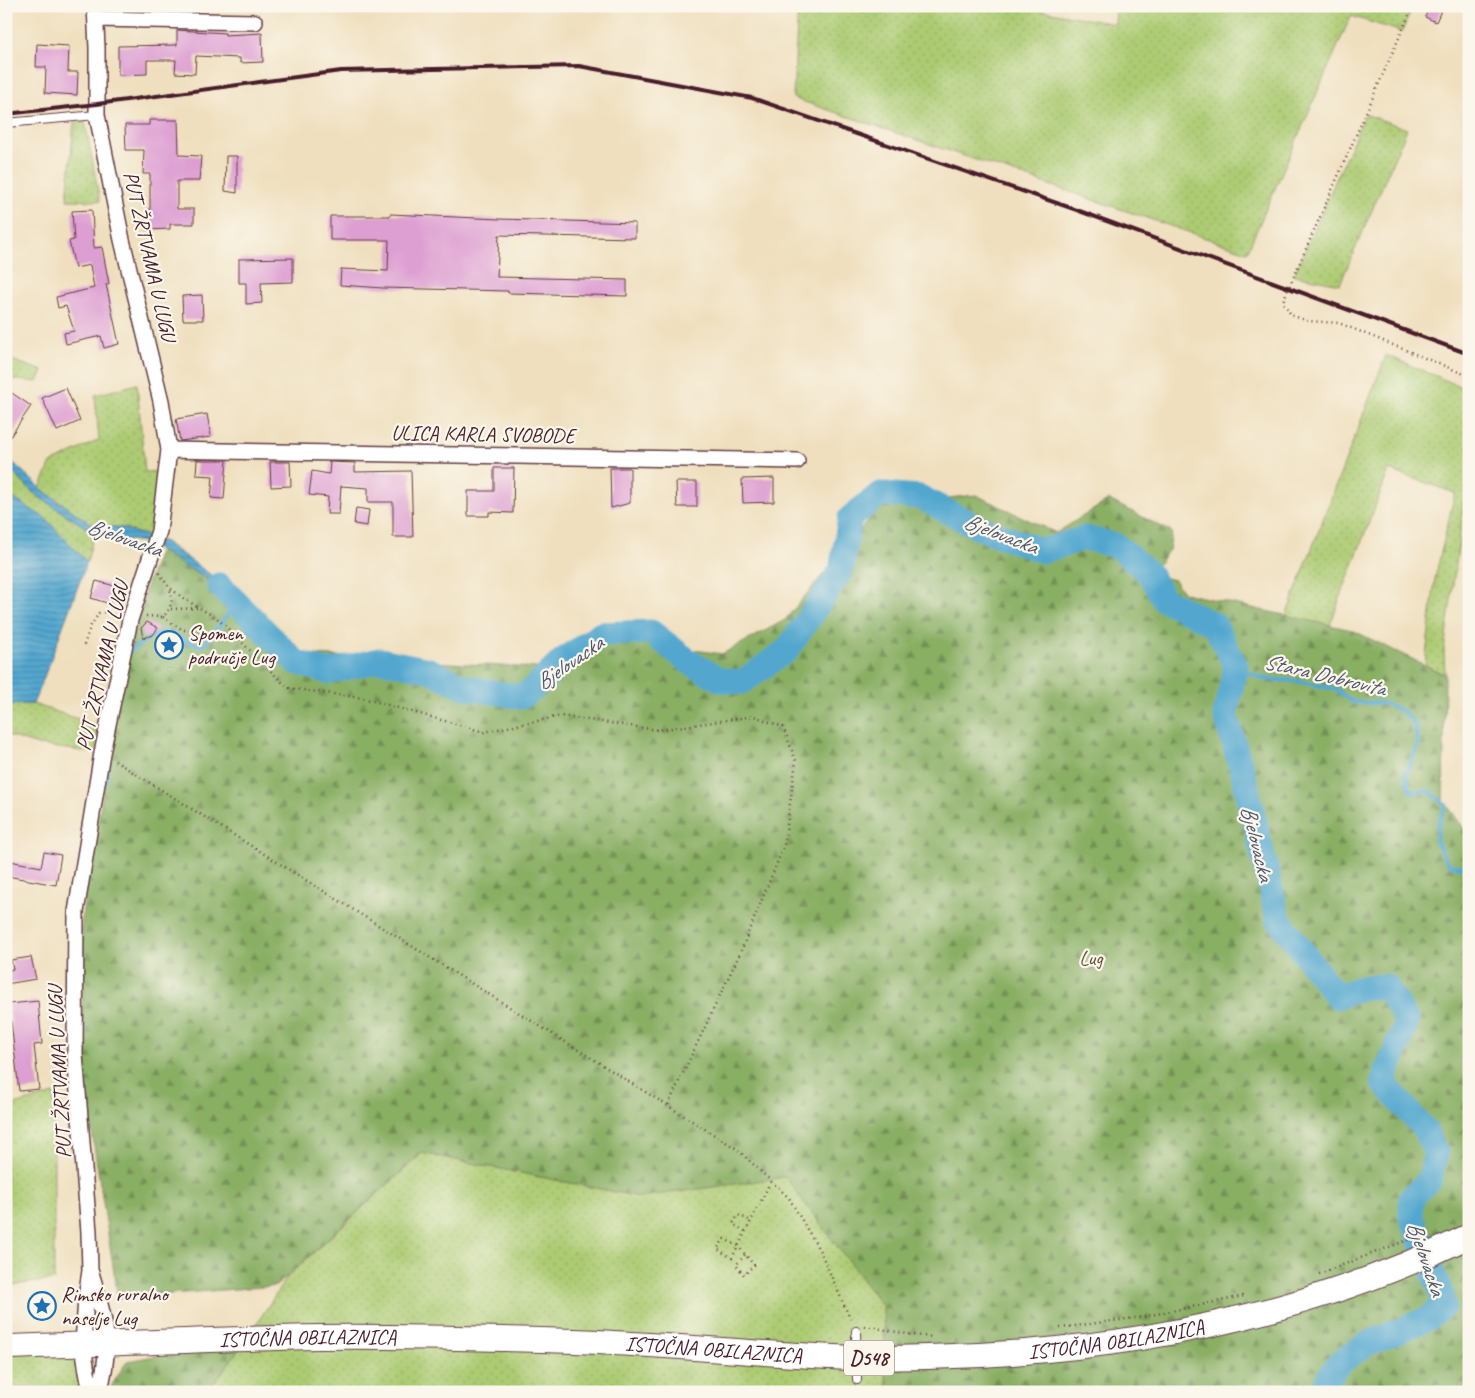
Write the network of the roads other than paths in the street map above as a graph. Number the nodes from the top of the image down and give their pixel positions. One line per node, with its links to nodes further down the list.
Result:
1 (95, 13): 2 (street, PUT ŽRTVAMA U LUGU); 3 (street, PUT ŽRTVAMA U LUGU)
2 (255, 22)
3 (97, 115): 4 (lane); 5 (street, PUT ŽRTVAMA U LUGU)
4 (6, 123)
5 (169, 450): 6 (street, ULICA KARLA SVOBODE); 8 (street, PUT ŽRTVAMA U LUGU)
6 (797, 461)
7 (1463, 1239): 13 (main road, ISTOČNA OBILAZNICA / D548)
8 (90, 1272): 10 (street, PUT ŽRTVAMA U LUGU); 11 (street, PUT ŽRTVAMA U LUGU)
9 (854, 1328): 13 (lane)
10 (107, 1344): 11 (main road, ISTOČNA OBILAZNICA / D548); 13 (main road, ISTOČNA OBILAZNICA / D548); 15 (street, PUT ŽRTVAMA U LUGU)
11 (83, 1345): 12 (main road, ISTOČNA OBILAZNICA / D548); 14 (street, PUT ŽRTVAMA U LUGU)
12 (6, 1347)
13 (857, 1369)
14 (91, 1392)
15 (99, 1392)

